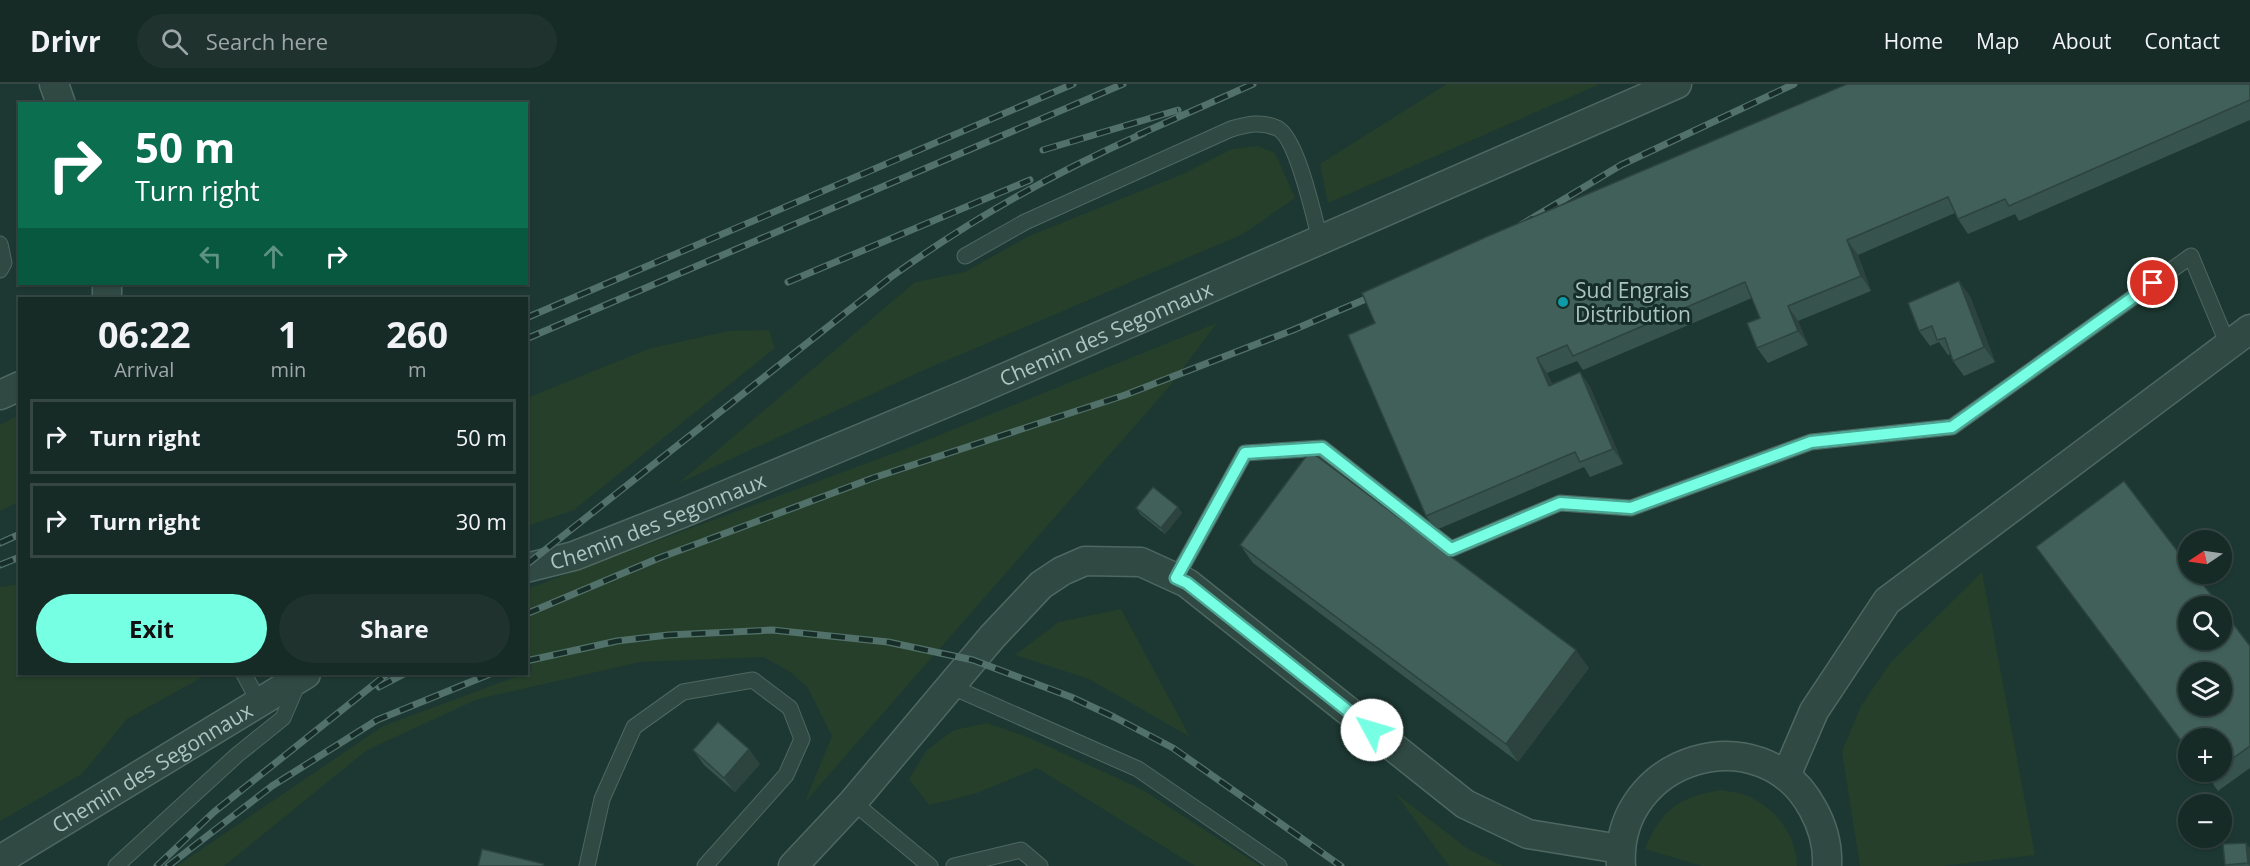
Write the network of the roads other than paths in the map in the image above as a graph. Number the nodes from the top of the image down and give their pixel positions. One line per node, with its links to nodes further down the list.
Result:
1 (54, 84): 3 (street)
2 (1677, 84): 4 (street, Chemin des Segonnaux)
3 (61, 102)
4 (1320, 240): 6 (lane); 11 (street, Chemin des Segonnaux)
5 (0, 244): 7 (lane)
6 (965, 256)
7 (0, 270)
8 (2239, 337): 12 (lane); 17 (street)
9 (18, 387): 10 (street)
10 (0, 395)
11 (528, 568)
12 (1176, 578): 15 (street); 19 (street)
13 (245, 675): 16 (lane)
14 (303, 675): 16 (street, Chemin des Segonnaux); 21 (lane)
15 (950, 686): 18 (street); 28 (lane)
16 (259, 702): 20 (street, Chemin des Segonnaux)
17 (1786, 776): 19 (street); 29 (street)
18 (854, 802): 24 (street); 25 (lane)
19 (1620, 857)
20 (0, 860)
21 (116, 866)
22 (587, 866): 23 (lane)
23 (705, 866)
24 (793, 866)
25 (930, 866)
26 (954, 866): 27 (lane)
27 (1040, 866)
28 (1279, 866)
29 (1827, 866)

